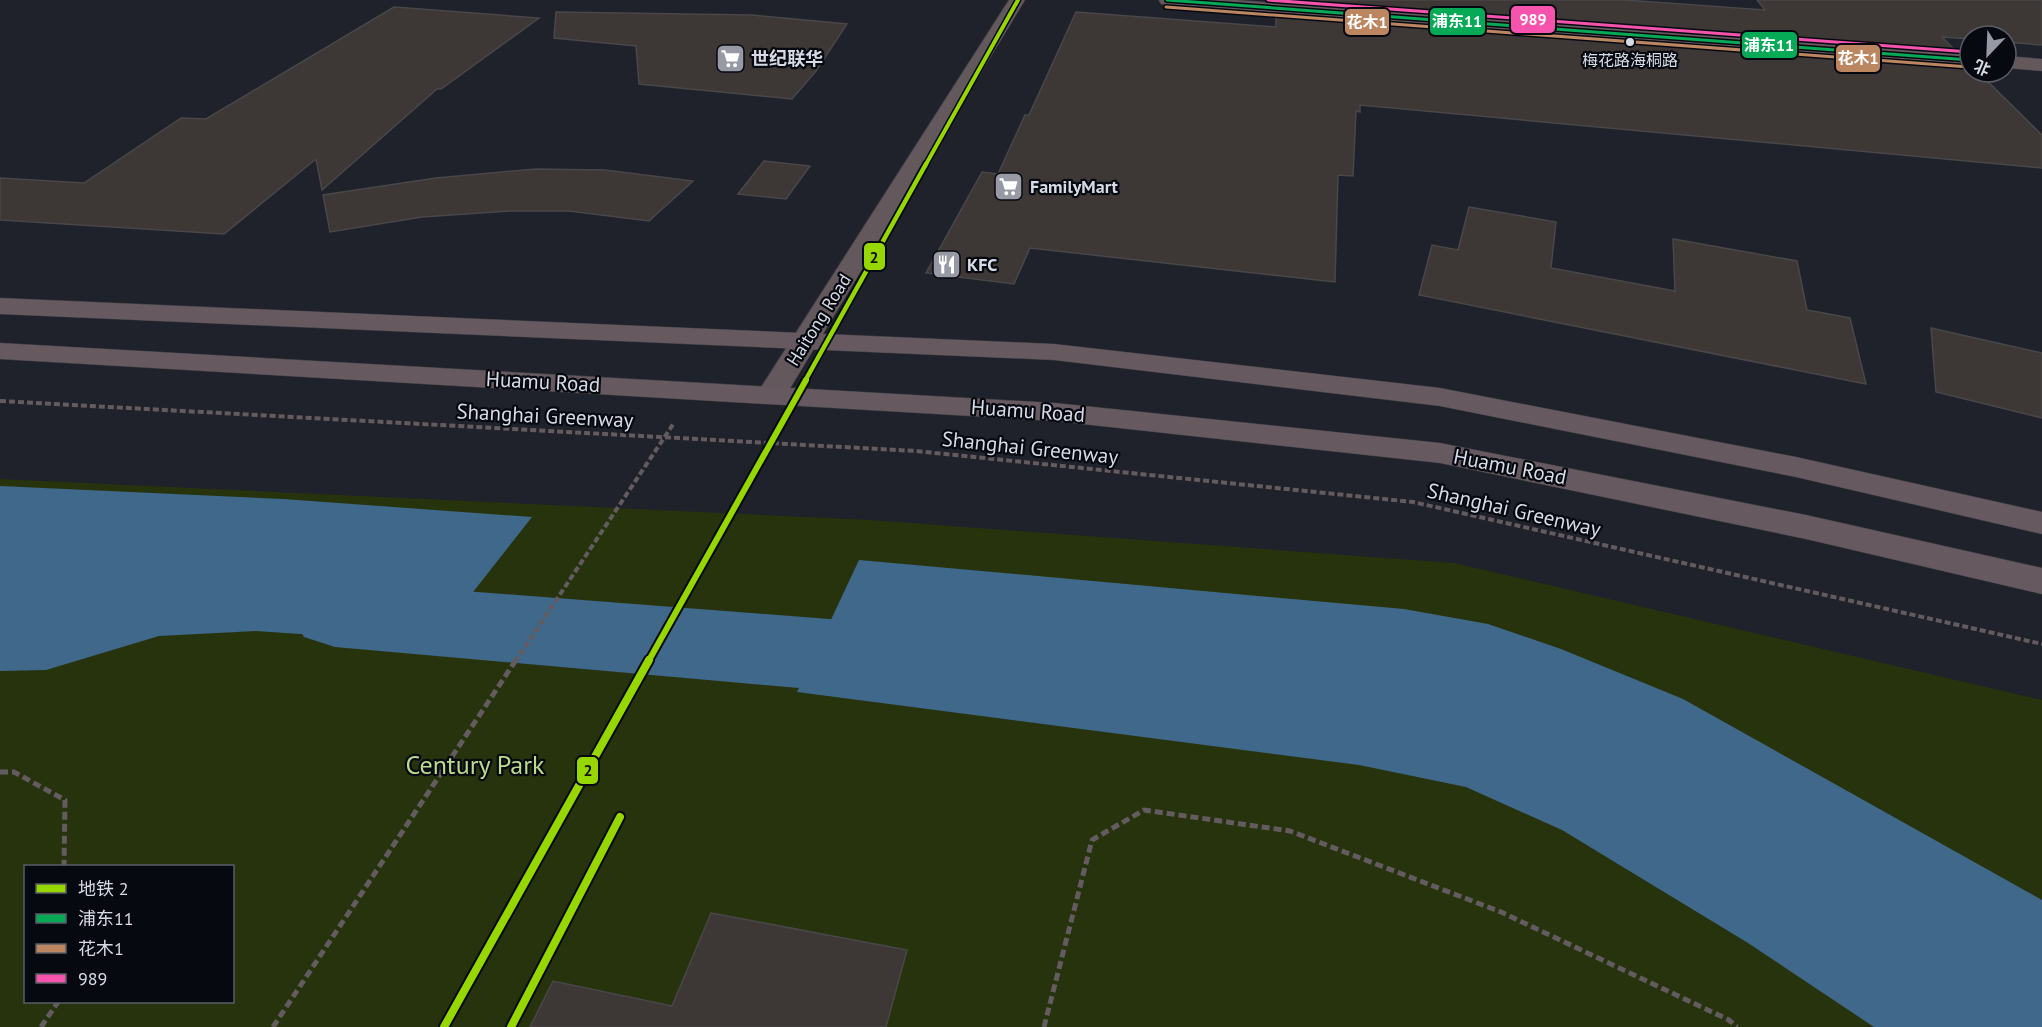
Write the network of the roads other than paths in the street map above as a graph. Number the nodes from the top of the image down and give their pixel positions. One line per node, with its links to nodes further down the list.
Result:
1 (1017, 0): 7 (street, Haitong Road)
2 (1167, 0): 3 (street)
3 (1958, 59)
4 (2018, 63): 5 (street)
5 (2042, 65)
6 (0, 306): 7 (main road)
7 (806, 341): 9 (street, Haitong Road); 10 (main road)
8 (0, 351): 9 (main road, Huamu Road)
9 (771, 395): 11 (main road, Huamu Road)
10 (2042, 523)
11 (2042, 581)

